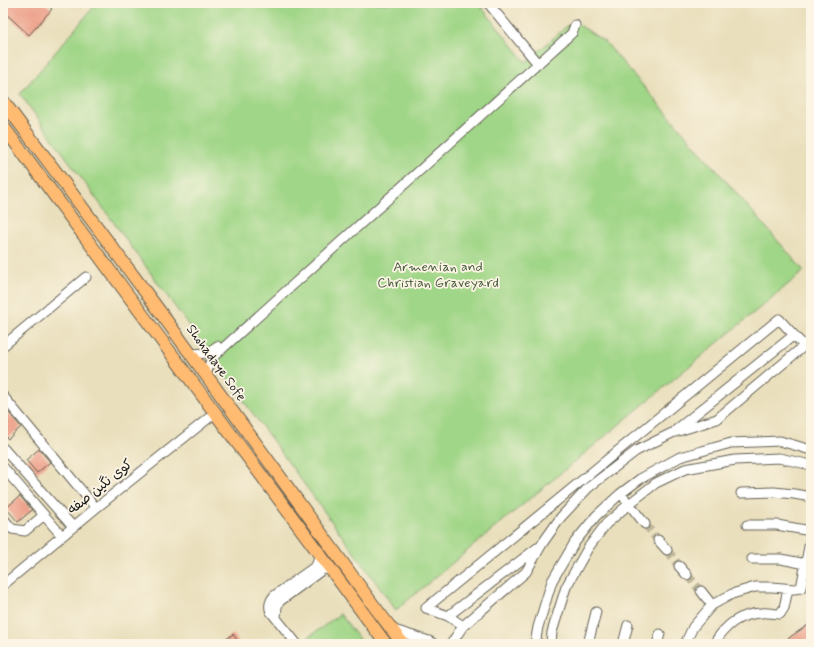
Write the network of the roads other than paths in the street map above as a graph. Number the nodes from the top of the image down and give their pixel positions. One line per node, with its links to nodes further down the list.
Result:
1 (488, 3): 2 (lane)
2 (536, 62): 10 (lane); 11 (lane)
3 (3, 101): 5 (main road, Shohadaye Sofe)
4 (3, 126): 6 (main road)
5 (118, 255): 6 (main road); 10 (main road, Shohadaye Sofe)
6 (105, 265): 13 (main road)
7 (86, 277): 9 (lane)
8 (794, 335): 14 (lane); 14 (lane); 51 (lane)
9 (3, 346)
10 (191, 354): 11 (main road, Shohadaye Sofe)
11 (206, 374): 55 (main road, Shohadaye Sofe)
12 (3, 396): 26 (lane)
13 (215, 412): 26 (lane, کوی نگین صفه); 38 (main road)
14 (672, 433): 36 (lane)
15 (731, 443): 17 (lane); 18 (lane); 23 (lane)
16 (3, 448): 31 (lane)
17 (806, 449): 19 (lane)
18 (735, 460): 19 (lane); 25 (lane)
19 (800, 463): 20 (lane)
20 (811, 464)
21 (3, 467): 27 (lane)
22 (741, 493): 24 (lane)
23 (620, 494): 25 (lane); 47 (lane)
24 (811, 497)
25 (629, 504): 29 (lane); 48 (lane)
26 (96, 508): 31 (lane, کوی نگین صفه)
27 (44, 515): 28 (lane); 33 (lane)
28 (3, 518)
29 (645, 524)
30 (747, 525): 32 (lane)
31 (73, 527): 33 (lane, کوی نگین صفه)
32 (811, 531)
33 (62, 536): 44 (lane, کوی نگین صفه)
34 (811, 536): 40 (lane)
35 (658, 540): 37 (lane)
36 (542, 545): 51 (lane); 54 (lane)
37 (667, 550)
38 (318, 553): 42 (main road); 52 (lane)
39 (752, 558): 40 (lane)
40 (806, 564): 45 (lane)
41 (679, 566): 43 (lane)
42 (332, 571): 52 (lane); 58 (main road)
43 (687, 575)
44 (3, 585)
45 (788, 589): 49 (lane); 68 (lane)
46 (701, 592): 49 (lane)
47 (548, 593): 48 (lane); 62 (lane)
48 (562, 601): 63 (lane)
49 (712, 605): 67 (lane)
50 (596, 612): 64 (lane)
51 (448, 616): 54 (lane)
52 (276, 618): 57 (lane)
53 (628, 625): 65 (lane)
54 (463, 626): 61 (lane)
55 (391, 629): 59 (main road, Shohadaye Sofe); 60 (lane)
56 (660, 634): 66 (lane)
57 (297, 644)
58 (386, 644)
59 (403, 644)
60 (434, 644)
61 (450, 644)
62 (535, 644)
63 (551, 644)
64 (588, 644)
65 (623, 644)
66 (657, 644)
67 (685, 644)
68 (714, 644)

